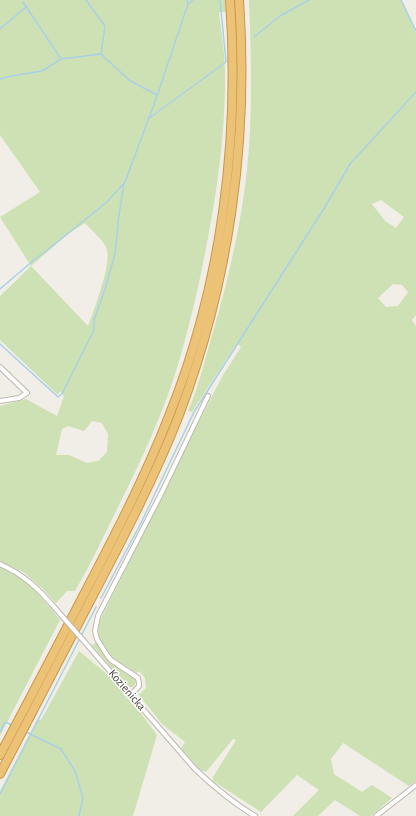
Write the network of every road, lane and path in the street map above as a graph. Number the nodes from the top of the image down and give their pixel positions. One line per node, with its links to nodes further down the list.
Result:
1 (230, 0): 8 (highway)
2 (239, 0): 9 (highway)
3 (0, 366): 5 (street)
4 (208, 396): 7 (street)
5 (0, 401)
6 (0, 564): 7 (street, Kozienicka, bridge)
7 (131, 695): 11 (street, Kozienicka)
8 (0, 755)
9 (0, 774)
10 (416, 784): 12 (street)
11 (255, 816)
12 (376, 816)

